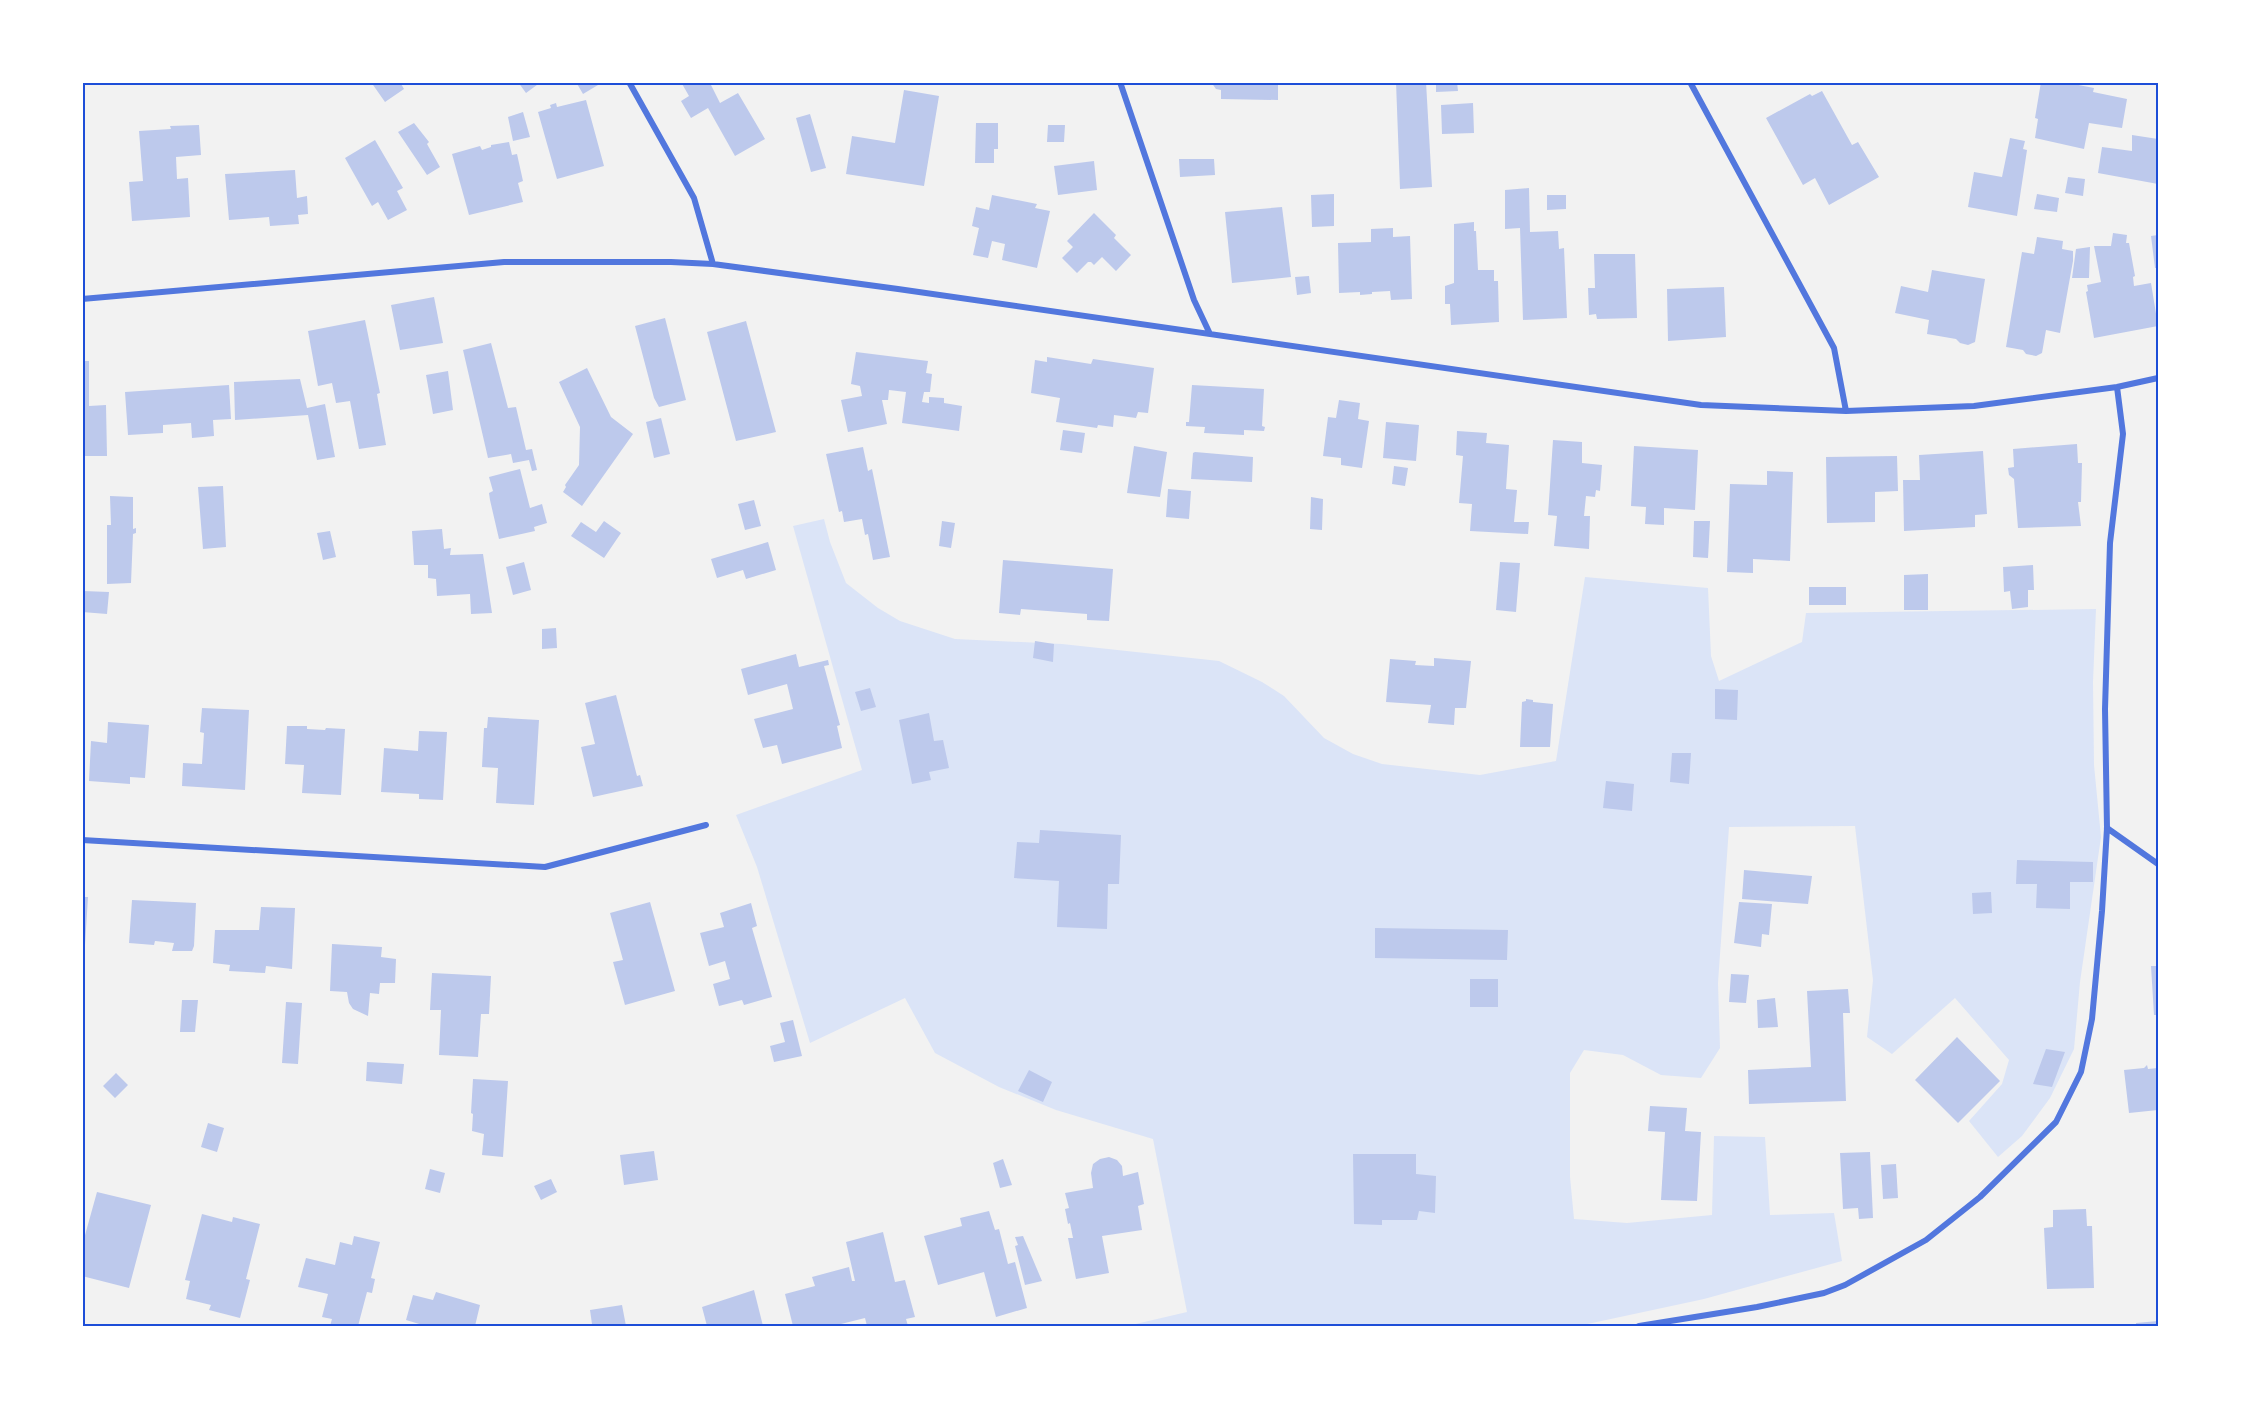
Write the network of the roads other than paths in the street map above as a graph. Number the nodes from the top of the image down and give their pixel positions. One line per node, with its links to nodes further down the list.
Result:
1 (629, 82): 4 (street)
2 (1120, 82): 6 (street)
3 (1690, 82): 9 (street)
4 (713, 264): 5 (street); 6 (street)
5 (82, 299)
6 (1210, 334): 9 (street)
7 (2158, 378): 8 (street)
8 (2117, 387): 9 (street); 11 (street)
9 (1846, 411)
10 (706, 825): 12 (street)
11 (2107, 828): 13 (street); 14 (street)
12 (82, 840)
13 (2158, 864)
14 (1639, 1326)

